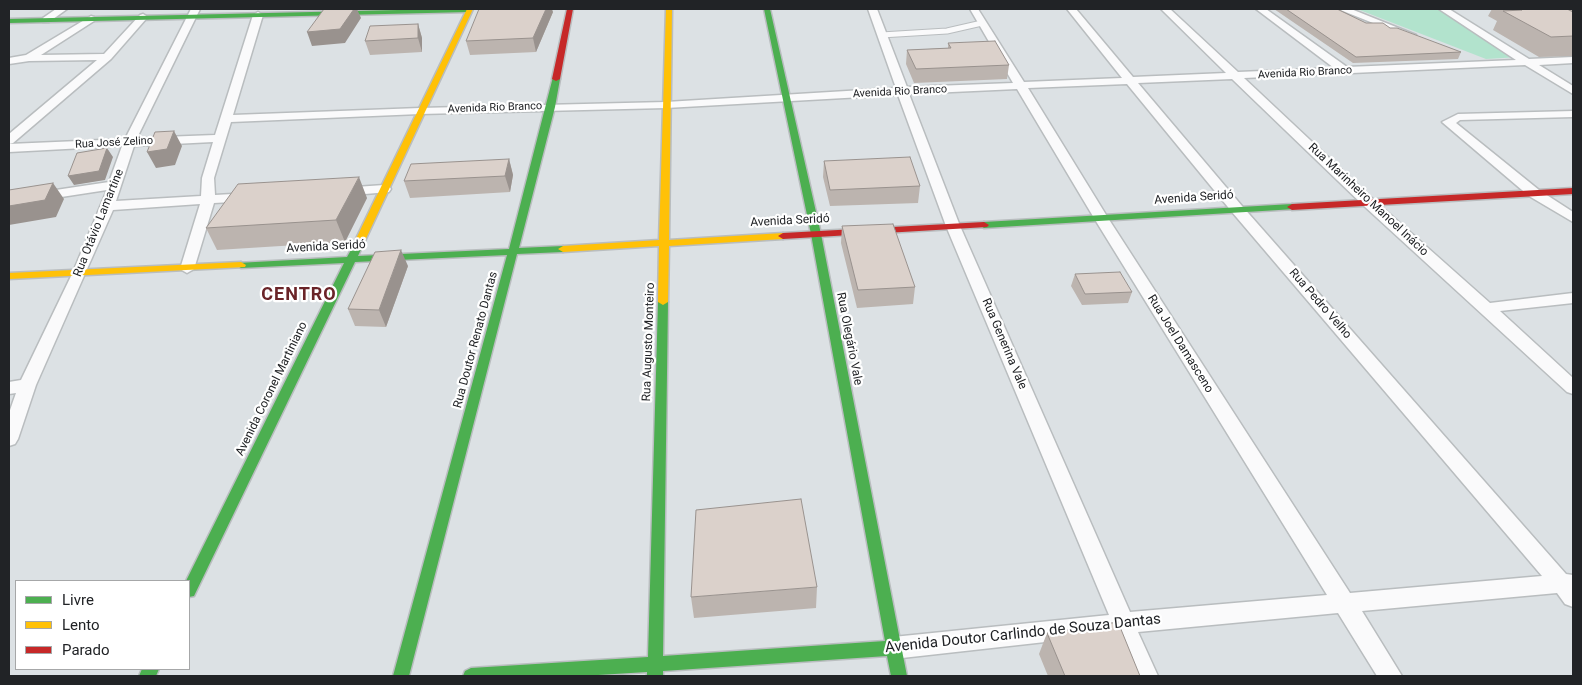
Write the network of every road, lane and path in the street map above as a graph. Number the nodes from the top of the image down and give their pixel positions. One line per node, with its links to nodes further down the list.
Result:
1 (62, 9): 18 (street)
2 (472, 9): 13 (main road); 42 (main road, Avenida Coronel Martiniano)
3 (570, 9): 41 (main road, Rua Doutor Renato Dantas)
4 (669, 9): 40 (main road, Rua Augusto Monteiro)
5 (767, 9): 39 (main road, Rua Olegário Vale)
6 (872, 9): 21 (street, Rua Generina Vale)
7 (974, 9): 20 (street, Rua Joel Damasceno)
8 (1071, 9): 34 (street, Rua Pedro Velho)
9 (1165, 9): 33 (street, Rua Marinheiro Manoel Inácio)
10 (1260, 9): 32 (street)
11 (1343, 9): 22 (street)
12 (1443, 9): 23 (street)
13 (372, 10): 15 (main road)
14 (193, 12): 15 (main road); 16 (main road); 47 (street, Rua Otávio Lamartine)
15 (258, 15): 44 (street)
16 (143, 17): 17 (main road); 25 (street)
17 (91, 19): 18 (main road); 26 (street)
18 (46, 20): 19 (main road)
19 (9, 21)
20 (982, 23): 21 (lane); 36 (street, Rua Joel Damasceno)
21 (881, 35): 37 (street, Rua Generina Vale)
22 (1422, 39)
23 (1513, 52): 29 (street); 30 (street)
24 (1456, 53): 31 (street)
25 (106, 57): 26 (street); 46 (street)
26 (28, 58): 28 (street)
27 (1573, 60): 29 (street, Avenida Rio Branco)
28 (9, 61)
29 (1537, 61): 30 (street, Avenida Rio Branco); 35 (street)
30 (1524, 62): 31 (street, Avenida Rio Branco); 38 (street)
31 (1483, 63): 32 (street, Avenida Rio Branco)
32 (1345, 71): 33 (street, Avenida Rio Branco)
33 (1236, 76): 34 (street, Avenida Rio Branco); 57 (street, Rua Marinheiro Manoel Inácio)
34 (1130, 80): 36 (street, Avenida Rio Branco); 59 (street, Rua Pedro Velho)
35 (1573, 83)
36 (1022, 86): 37 (street, Avenida Rio Branco); 60 (street, Rua Joel Damasceno)
37 (902, 91): 39 (street, Avenida Rio Branco); 62 (street, Rua Generina Vale)
38 (1573, 91)
39 (788, 99): 40 (street, Avenida Rio Branco); 63 (main road, Rua Olegário Vale)
40 (666, 104): 41 (street, Avenida Rio Branco); 64 (main road, Rua Augusto Monteiro)
41 (551, 107): 42 (street, Avenida Rio Branco); 65 (main road, Rua Doutor Renato Dantas)
42 (420, 111): 44 (street, Avenida Rio Branco); 50 (main road, Avenida Coronel Martiniano)
43 (1573, 114): 53 (street)
44 (227, 119): 45 (street)
45 (220, 138): 47 (street, Rua José Zelino); 55 (street)
46 (9, 140)
47 (129, 142): 48 (street, Rua José Zelino); 49 (street, Rua Otávio Lamartine)
48 (9, 148)
49 (116, 185): 56 (street); 58 (street, Rua Otávio Lamartine)
50 (384, 189): 52 (street); 66 (main road, Avenida Coronel Martiniano)
51 (1573, 191): 53 (main road, Avenida Seridó)
52 (324, 193)
53 (1534, 193): 57 (main road, Avenida Seridó); 61 (street)
54 (266, 197): 55 (street)
55 (208, 200): 58 (street); 67 (street)
56 (9, 202)
57 (1369, 203): 59 (main road, Avenida Seridó); 71 (street, Rua Marinheiro Manoel Inácio)
58 (108, 206): 68 (street, Rua Otávio Lamartine)
59 (1237, 209): 60 (main road, Avenida Seridó); 76 (street, Rua Pedro Velho)
60 (1101, 218): 62 (main road, Avenida Seridó); 78 (street, Rua Joel Damasceno)
61 (1573, 218)
62 (953, 226): 63 (main road, Avenida Seridó); 79 (street, Rua Generina Vale)
63 (816, 234): 64 (main road, Avenida Seridó); 80 (main road, Rua Olegário Vale)
64 (666, 242): 65 (main road, Avenida Seridó); 81 (main road, Rua Augusto Monteiro)
65 (513, 252): 66 (main road, Avenida Seridó); 82 (main road, Rua Doutor Renato Dantas)
66 (350, 259): 67 (main road, Avenida Seridó); 77 (main road, Avenida Coronel Martiniano)
67 (187, 269): 68 (main road, Avenida Seridó)
68 (80, 272): 69 (main road, Avenida Seridó); 72 (street, Rua Otávio Lamartine)
69 (9, 276)
70 (1573, 298): 71 (street)
71 (1487, 308): 74 (street, Rua Marinheiro Manoel Inácio)
72 (26, 385): 73 (street); 75 (street, Rua Otávio Lamartine)
73 (9, 388)
74 (1573, 388)
75 (9, 439)
76 (1570, 587): 78 (street, Avenida Doutor Carlindo de Souza Dantas)
77 (190, 589)
78 (1345, 604): 79 (street, Avenida Doutor Carlindo de Souza Dantas); 87 (street, Rua Joel Damasceno)
79 (1124, 623): 80 (street, Avenida Doutor Carlindo de Souza Dantas); 86 (street, Rua Generina Vale)
80 (893, 648): 81 (main road, Avenida Doutor Carlindo de Souza Dantas); 85 (main road, Rua Olegário Vale)
81 (655, 664): 83 (main road, Avenida Doutor Carlindo de Souza Dantas); 84 (main road, Rua Augusto Monteiro)
82 (401, 676)
83 (471, 676)
84 (655, 676)
85 (899, 676)
86 (1146, 676)
87 (1390, 676)

